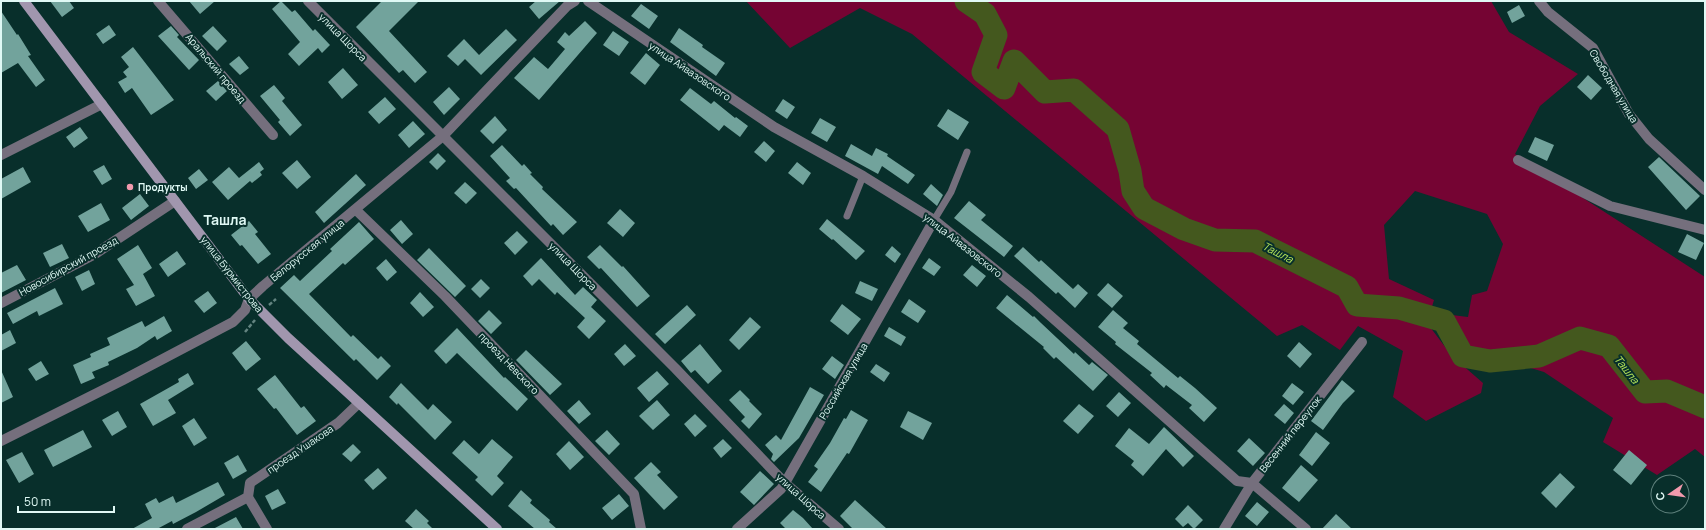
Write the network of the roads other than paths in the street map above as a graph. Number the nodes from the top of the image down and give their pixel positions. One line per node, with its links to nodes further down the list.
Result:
1 (24, 1): 7 (street, улица Бурмистрова)
2 (158, 1): 8 (street, Аральский проезд)
3 (308, 1): 9 (street, улица Щорса)
4 (575, 1): 9 (street, Белорусская улица)
5 (588, 1): 13 (street, улица Айвазовского)
6 (1539, 1): 14 (street, Свободная улица)
7 (102, 104): 11 (street); 15 (street, улица Бурмистрова)
8 (273, 135)
9 (443, 136): 16 (street, Белорусская улица); 25 (street, улица Щорса)
10 (967, 152): 18 (lane)
11 (1, 155)
12 (1518, 160): 19 (street)
13 (863, 176): 17 (lane); 18 (street, улица Айвазовского)
14 (1705, 190)
15 (176, 201): 20 (street, улица Бурмистрова); 21 (street, Новосибирский проезд)
16 (356, 210): 20 (street, Белорусская улица); 31 (street, проезд Невского)
17 (847, 216)
18 (934, 220): 25 (street, Российская улица); 26 (street, улица Айвазовского)
19 (1705, 230)
20 (249, 299): 23 (street, улица Бурмистрова); 24 (street, Белорусская улица)
21 (1, 303)
22 (1362, 342): 26 (street, Весенний переулок)
23 (359, 404): 27 (street, проезд Ушакова); 30 (street, улица Бурмистрова)
24 (1, 441)
25 (785, 483): 32 (street, Российская улица); 33 (street, улица Щорса)
26 (1252, 483): 34 (street, Весенний переулок); 35 (street, улица Айвазовского)
27 (248, 497): 28 (street); 29 (street)
28 (187, 529)
29 (267, 529)
30 (498, 529)
31 (641, 529)
32 (737, 529)
33 (839, 529)
34 (1224, 529)
35 (1306, 529)

